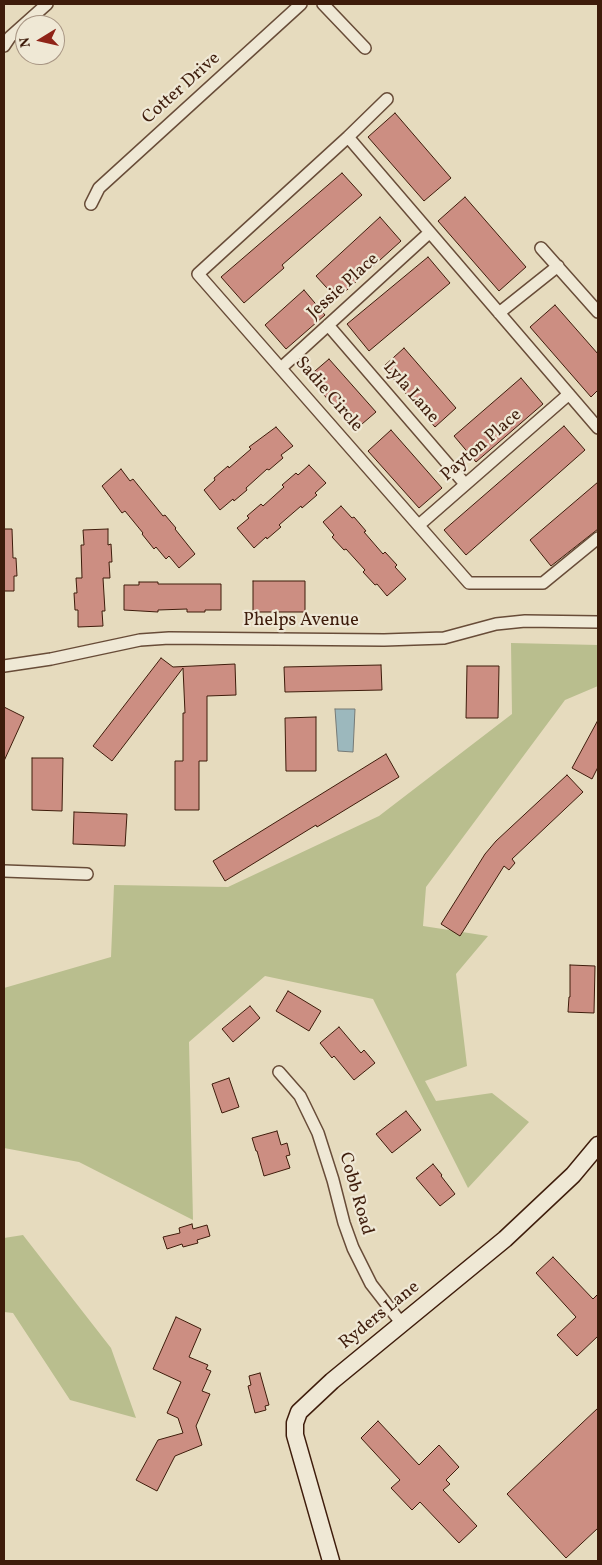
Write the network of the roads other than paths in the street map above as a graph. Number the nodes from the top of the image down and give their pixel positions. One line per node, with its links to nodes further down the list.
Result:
1 (47, 4): 4 (street)
2 (301, 4): 8 (street, Cotter Drive)
3 (323, 4): 5 (street)
4 (6, 38)
5 (365, 48)
6 (387, 99): 7 (street, Sadie Circle)
7 (348, 137): 9 (street); 15 (street, Sadie Circle)
8 (91, 204)
9 (430, 233): 13 (street); 14 (street, Jessie Place)
10 (541, 248): 11 (street)
11 (558, 266): 12 (street); 13 (street)
12 (598, 312)
13 (499, 313): 16 (street)
14 (328, 325): 15 (street, Jessie Place); 18 (street, Lyla Lane)
15 (281, 368): 19 (street, Sadie Circle)
16 (569, 394): 17 (street); 18 (street, Payton Place)
17 (598, 428)
18 (466, 484): 19 (street, Payton Place)
19 (419, 525): 20 (street, Sadie Circle)
20 (598, 538)
21 (598, 622): 22 (street, Phelps Avenue)
22 (4, 666)
23 (4, 871): 24 (street)
24 (87, 874)
25 (279, 1072): 27 (street, Cobb Road)
26 (598, 1145): 27 (main road, Ryders Lane)
27 (402, 1324): 28 (main road, Ryders Lane)
28 (330, 1561)

